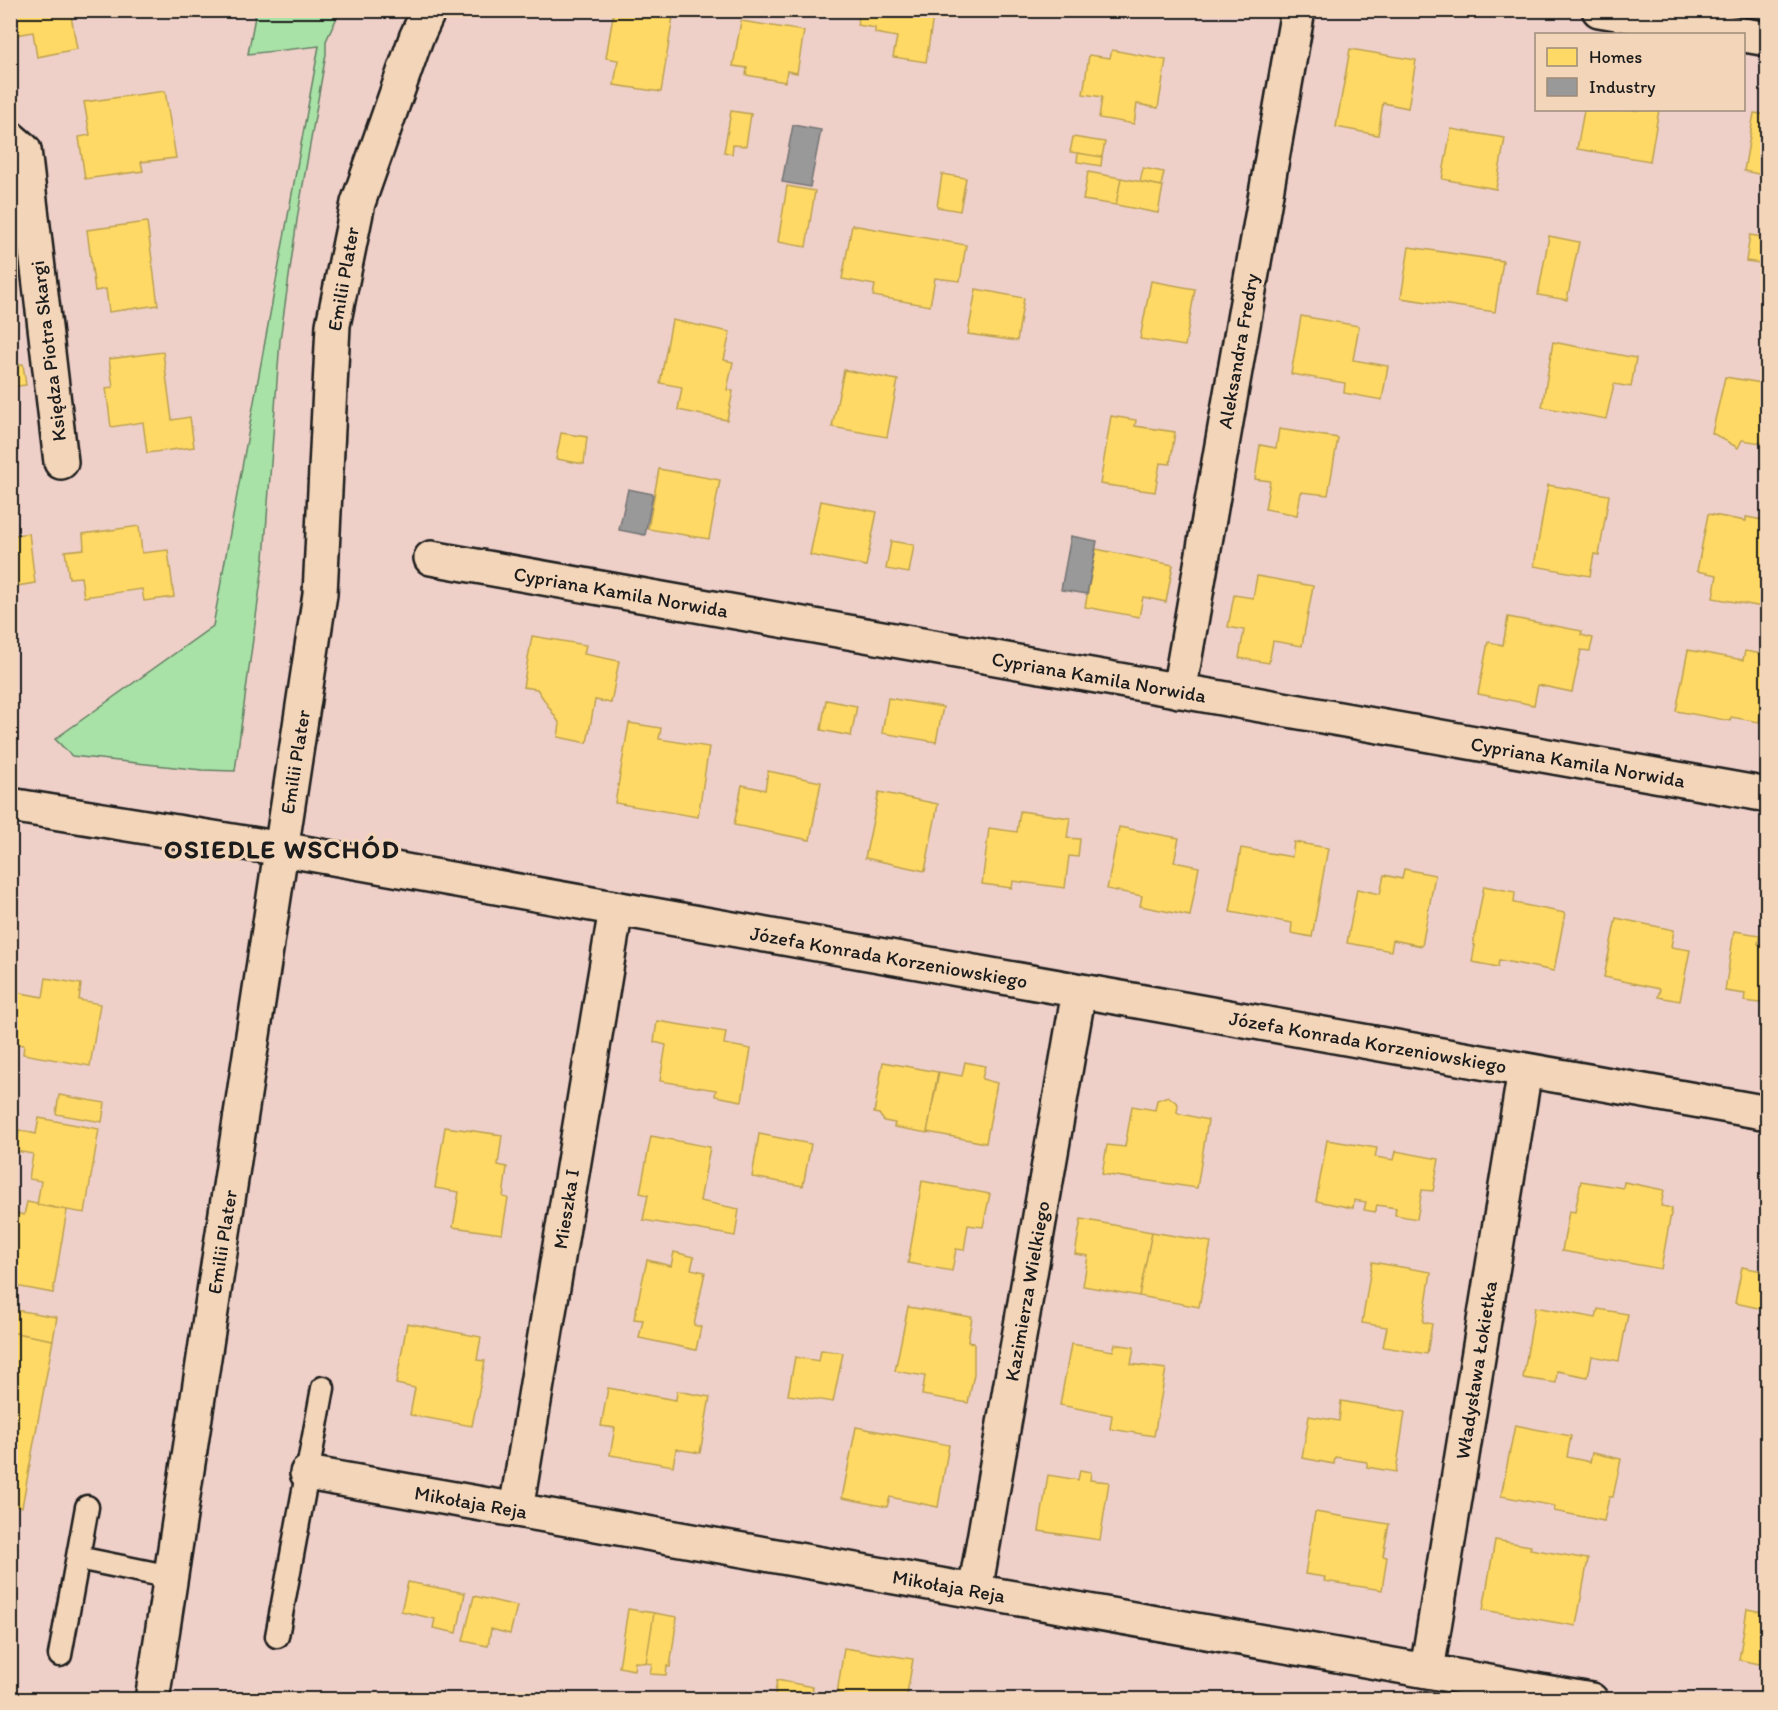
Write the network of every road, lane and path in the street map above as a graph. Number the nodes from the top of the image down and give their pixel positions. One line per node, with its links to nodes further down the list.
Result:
1 (429, 10): 13 (street, Emilii Plater)
2 (1298, 10): 10 (street, Aleksandra Fredry)
3 (1599, 10): 4 (street)
4 (1730, 33)
5 (1745, 36): 6 (street)
6 (1767, 39)
7 (10, 138): 8 (street, Księdza Piotra Skargi)
8 (61, 462)
9 (431, 558): 10 (street, Cypriana Kamila Norwida)
10 (1179, 691): 11 (street, Cypriana Kamila Norwida)
11 (1767, 795)
12 (10, 805): 13 (street, Józefa Konrada Korzeniowskiego)
13 (282, 849): 14 (street, Józefa Konrada Korzeniowskiego); 23 (street, Emilii Plater)
14 (616, 909): 15 (street, Józefa Konrada Korzeniowskiego); 21 (street, Mieszka I)
15 (1079, 991): 16 (street, Józefa Konrada Korzeniowskiego); 24 (street, Kazimierza Wielkiego)
16 (1525, 1070): 17 (street, Józefa Konrada Korzeniowskiego); 27 (street, Władysława Łokietka)
17 (1767, 1113)
18 (323, 1388): 19 (lane)
19 (307, 1473): 21 (street, Mikołaja Reja); 25 (lane)
20 (87, 1507): 22 (lane)
21 (516, 1510): 24 (street, Mikołaja Reja)
22 (78, 1558): 23 (lane); 26 (lane)
23 (171, 1577): 28 (street, Emilii Plater)
24 (975, 1591): 27 (street, Mikołaja Reja)
25 (277, 1636)
26 (60, 1655)
27 (1427, 1670): 29 (street, Mikołaja Reja)
28 (152, 1700)
29 (1592, 1700)

